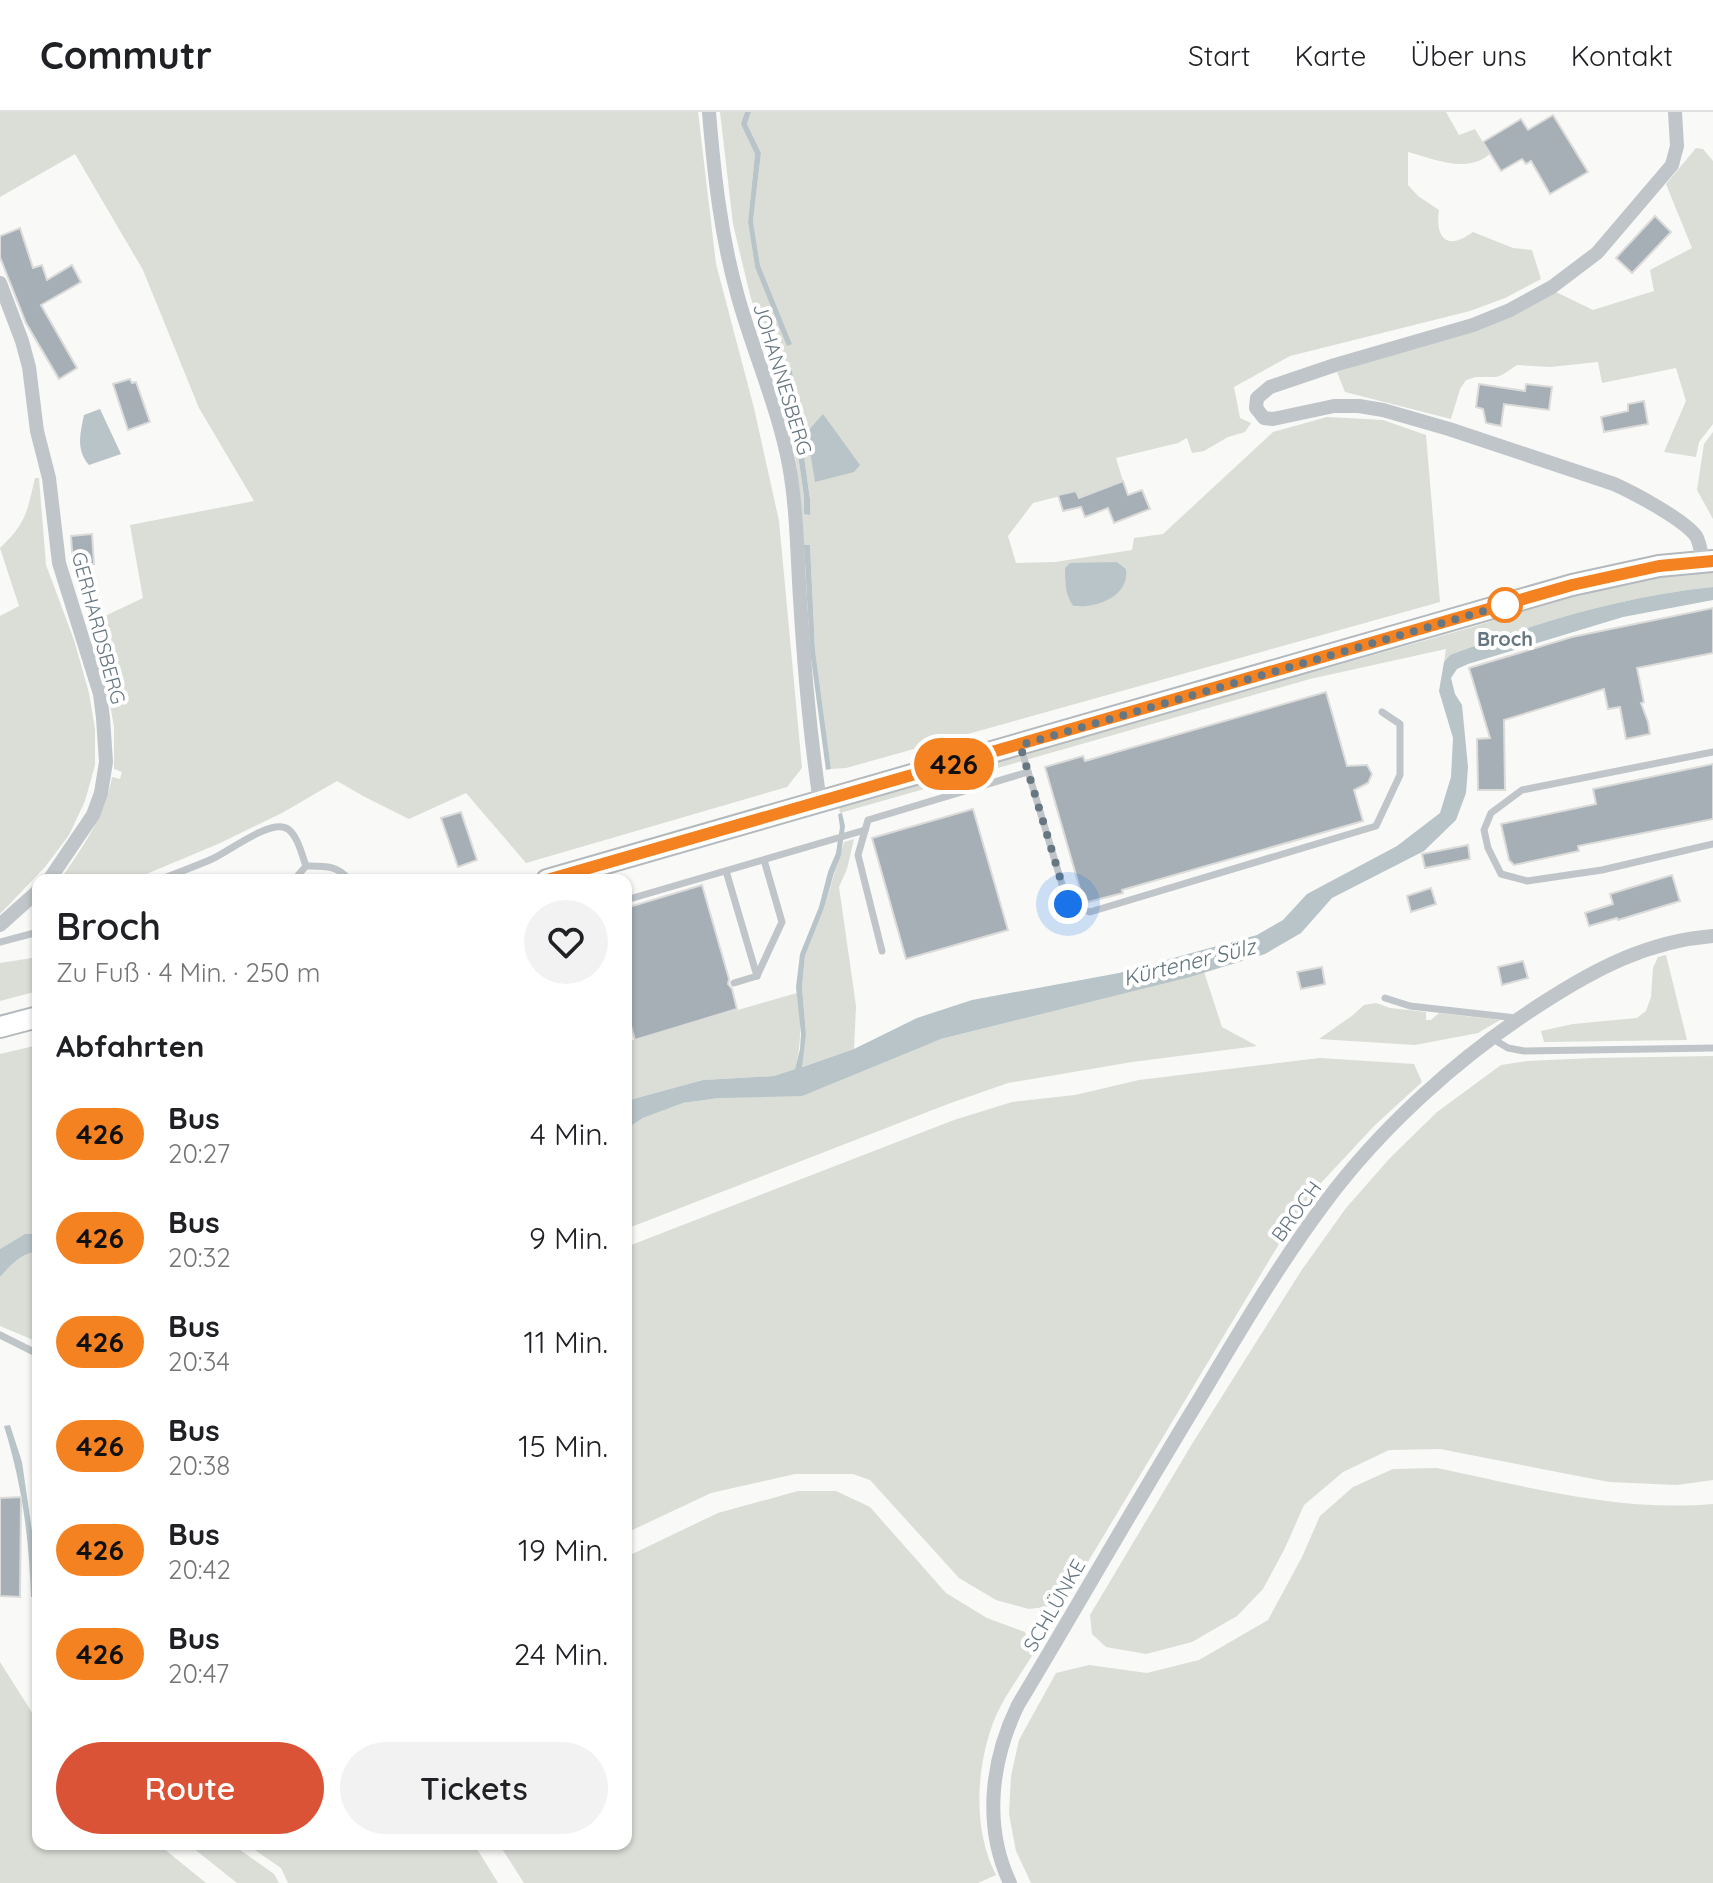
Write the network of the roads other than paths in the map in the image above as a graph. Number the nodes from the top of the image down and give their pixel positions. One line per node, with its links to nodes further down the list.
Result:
1 (709, 112): 9 (street, JOHANNESBERG)
2 (1675, 112): 4 (street)
3 (0, 283): 15 (street, GERHARDSBERG)
4 (1708, 561): 6 (main road)
5 (1382, 712): 8 (lane)
6 (1020, 745): 8 (lane); 9 (main road)
7 (1713, 752): 11 (lane)
8 (1028, 772): 10 (lane)
9 (820, 802): 19 (main road)
10 (865, 830): 12 (lane); 26 (lane)
11 (1713, 844)
12 (764, 860): 14 (lane); 27 (lane)
13 (306, 866): 16 (lane); 17 (lane); 18 (lane)
14 (726, 871): 21 (lane); 27 (lane)
15 (53, 874)
16 (174, 874)
17 (299, 874)
18 (345, 874)
19 (568, 874)
20 (32, 896): 22 (street)
21 (632, 898)
22 (0, 925)
23 (32, 934): 25 (lane)
24 (1713, 936): 30 (street, BROCH)
25 (0, 942)
26 (882, 951)
27 (757, 976): 28 (lane)
28 (734, 983)
29 (1385, 998): 30 (lane)
30 (1518, 1018): 33 (street, BROCH)
31 (32, 1019): 32 (main road)
32 (0, 1027)
33 (1491, 1038): 34 (lane); 37 (street, BROCH)
34 (1713, 1048)
35 (0, 1335): 36 (lane)
36 (32, 1351)
37 (1219, 1366): 38 (street, SCHLÜNKE)
38 (1010, 1883)

